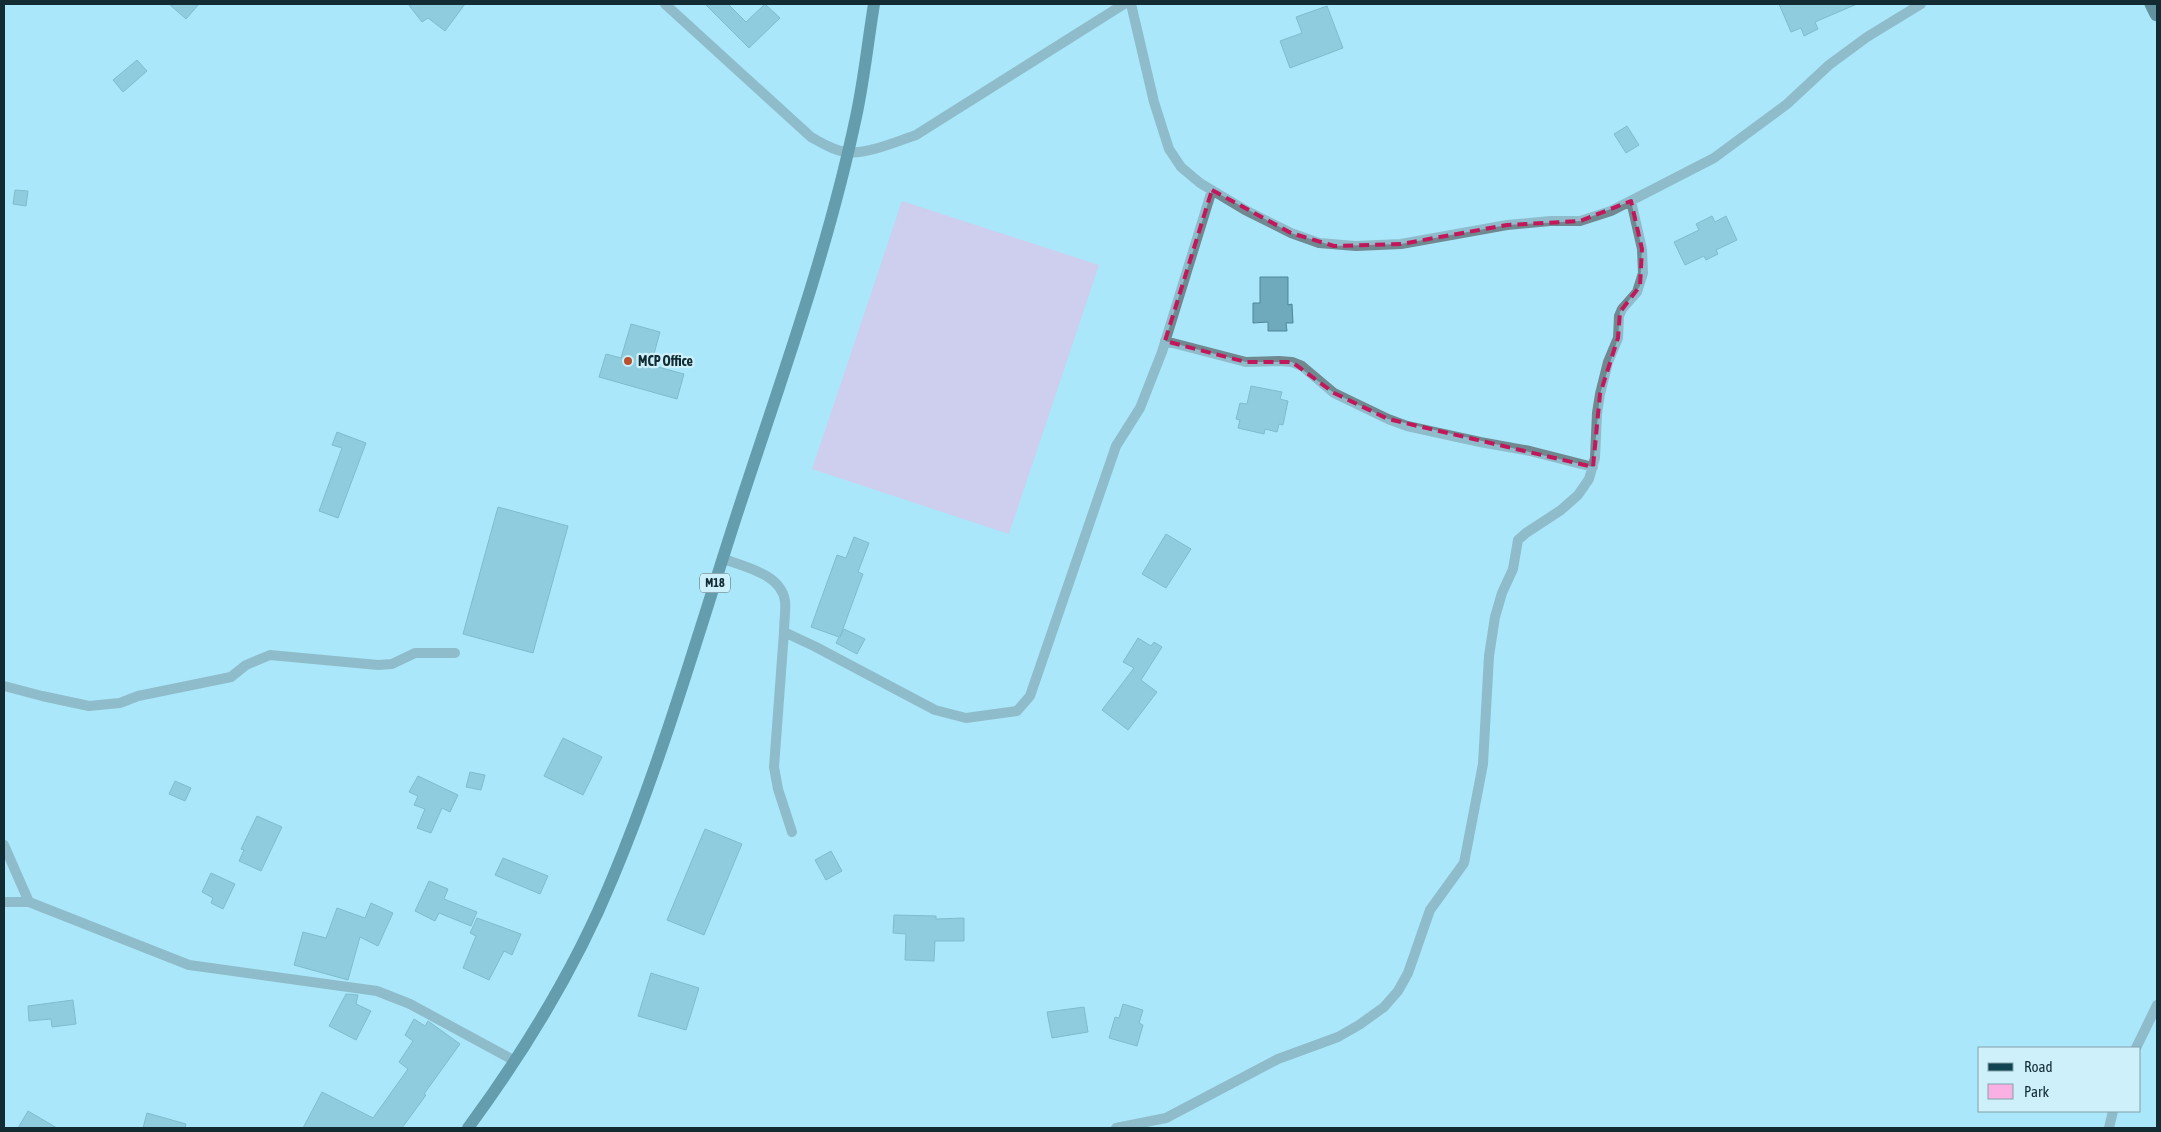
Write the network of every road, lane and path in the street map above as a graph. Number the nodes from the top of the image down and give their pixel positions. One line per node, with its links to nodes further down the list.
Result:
1 (665, 4): 8 (street)
2 (874, 4): 8 (main road, M18)
3 (1124, 4): 8 (street)
4 (1131, 4): 9 (street)
5 (1921, 4): 10 (street)
6 (2152, 4): 7 (highway)
7 (2157, 14)
8 (848, 153): 13 (main road, M18)
9 (1212, 190): 10 (street); 11 (street)
10 (1631, 201): 12 (street)
11 (1165, 341): 12 (street); 14 (street)
12 (1593, 467): 26 (street)
13 (724, 559): 14 (street); 23 (main road, M18)
14 (784, 632): 17 (street)
15 (455, 653): 16 (street)
16 (4, 686)
17 (792, 832)
18 (4, 846): 20 (street)
19 (4, 902): 20 (street)
20 (29, 902): 23 (street)
21 (2157, 1005): 22 (street)
22 (2136, 1047)
23 (515, 1061): 25 (main road, M18)
24 (2113, 1112): 27 (street)
25 (468, 1128)
26 (1116, 1128)
27 (2109, 1128)

